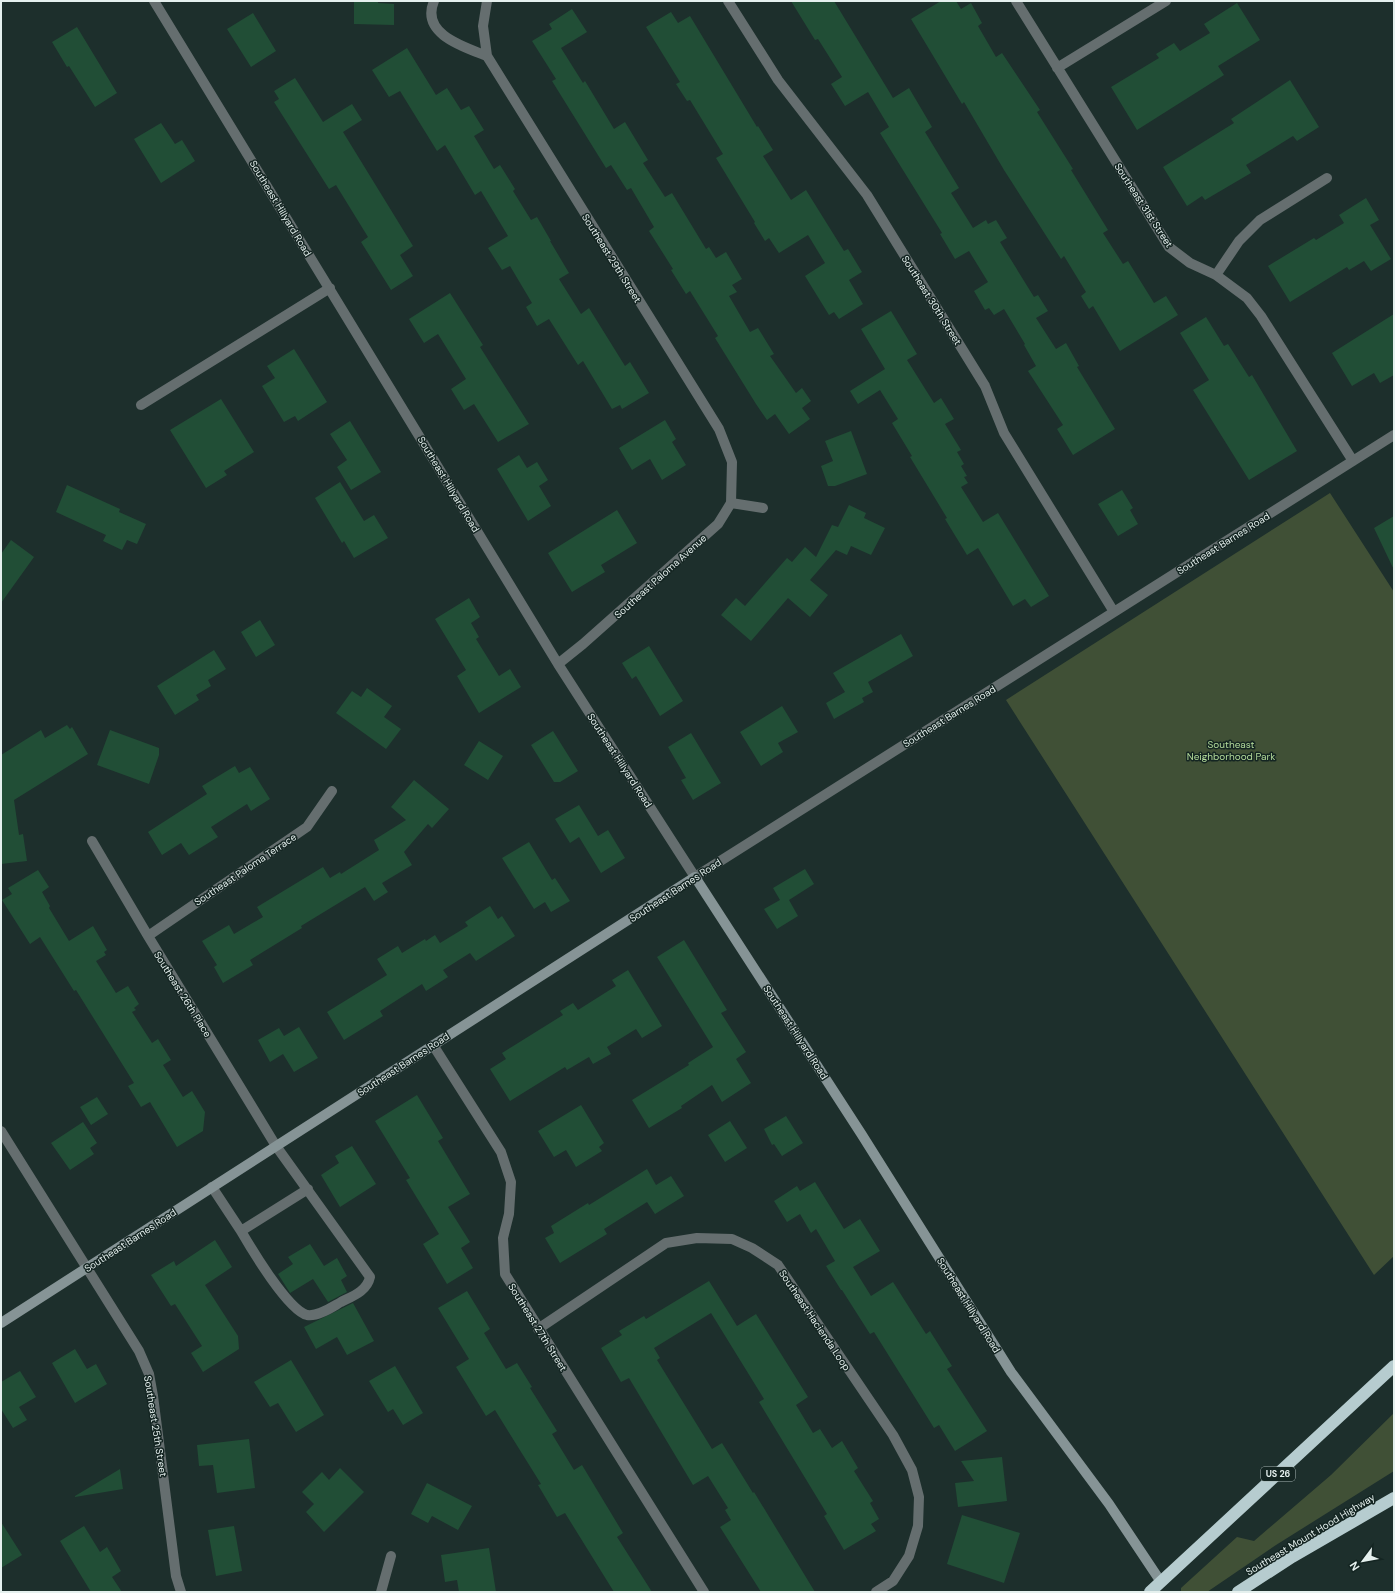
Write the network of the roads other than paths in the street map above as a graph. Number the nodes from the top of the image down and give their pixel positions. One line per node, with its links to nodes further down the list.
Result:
1 (154, 1): 11 (street, Southeast Hillyard Road)
2 (434, 1): 7 (street)
3 (488, 1): 7 (street, Southeast 29th Street)
4 (728, 1): 17 (street, Southeast 30th Street)
5 (1016, 1): 8 (street, Southeast 31st Street)
6 (1166, 1): 8 (street)
7 (487, 56): 15 (street, Southeast 29th Street)
8 (1057, 68): 10 (street, Southeast 31st Street)
9 (1327, 178): 10 (street)
10 (1216, 275): 14 (street, Southeast 31st Street)
11 (330, 288): 12 (street); 18 (street, Southeast Hillyard Road)
12 (141, 405)
13 (1394, 435): 14 (street, Southeast Barnes Road)
14 (1353, 461): 17 (street, Southeast Barnes Road)
15 (731, 503): 16 (street); 18 (street, Southeast Paloma Avenue)
16 (763, 508)
17 (1114, 612): 21 (street, Southeast Barnes Road)
18 (558, 664): 21 (street, Southeast Hillyard Road)
19 (332, 791): 22 (street, Southeast Paloma Terrace)
20 (92, 841): 22 (street, Southeast 26th Place)
21 (695, 877): 23 (street, Southeast Barnes Road); 35 (street, Southeast Hillyard Road)
22 (148, 936): 25 (street, Southeast 26th Place)
23 (433, 1045): 25 (street, Southeast Barnes Road); 31 (street, Southeast 27th Street)
24 (1, 1131): 29 (street, Southeast 25th Street)
25 (276, 1146): 26 (street, Southeast Barnes Road); 27 (street, Southeast 26th Place)
26 (212, 1187): 28 (street); 29 (street, Southeast Barnes Road)
27 (308, 1189): 28 (street); 28 (street, Southeast 26th Place)
28 (241, 1232)
29 (86, 1268): 30 (street, Southeast Barnes Road); 36 (street, Southeast 25th Street)
30 (1, 1323)
31 (538, 1329): 38 (street, Southeast 27th Street); 39 (street, Southeast Hacienda Loop)
32 (1394, 1366): 35 (highway, US 26)
33 (1394, 1498): 41 (highway, Southeast Mount Hood Highway)
34 (391, 1556): 37 (street)
35 (1164, 1587): 40 (highway, US 26)
36 (181, 1592)
37 (381, 1592)
38 (704, 1592)
39 (876, 1592)
40 (1150, 1592)
41 (1238, 1592)

